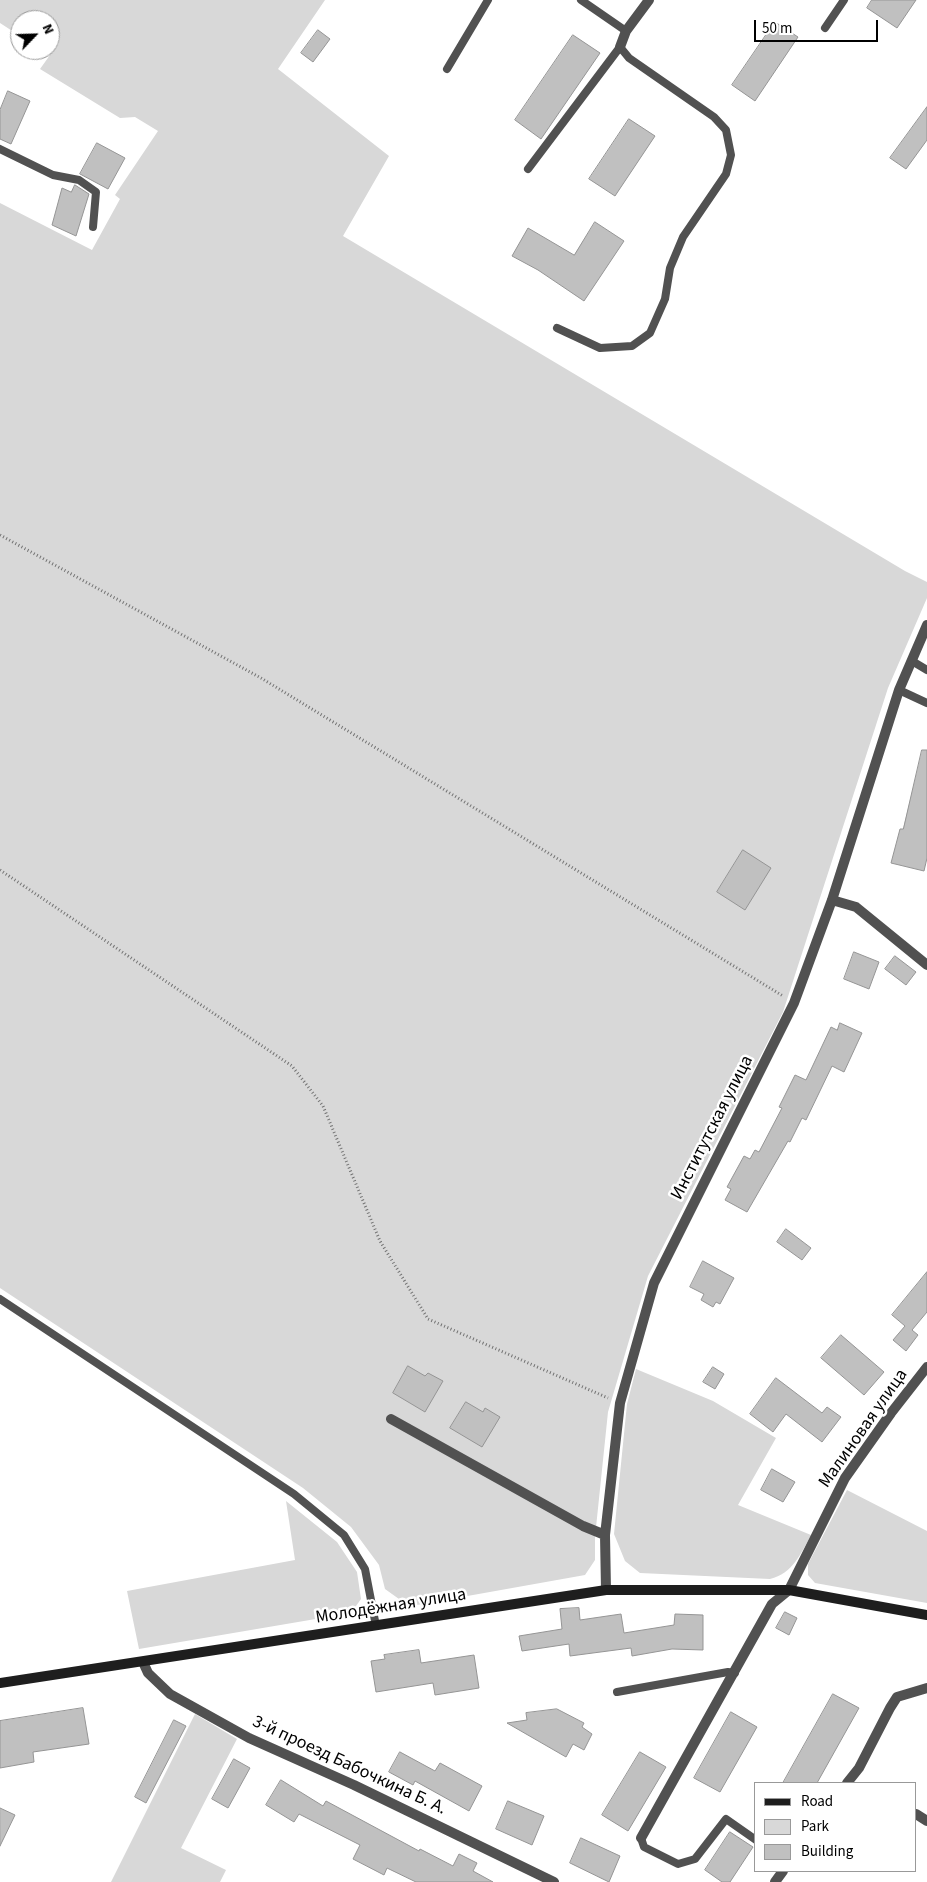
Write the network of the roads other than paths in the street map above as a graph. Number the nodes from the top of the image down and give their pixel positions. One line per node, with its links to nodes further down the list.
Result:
1 (488, 0): 8 (lane)
2 (581, 0): 6 (lane)
3 (649, 0): 6 (street)
4 (844, 0): 5 (lane)
5 (825, 28)
6 (626, 31): 7 (street)
7 (620, 47): 10 (lane); 12 (lane)
8 (447, 69)
9 (0, 149): 11 (lane)
10 (528, 169)
11 (94, 227)
12 (557, 328)
13 (927, 625): 14 (street, Институтская улица)
14 (912, 661): 15 (lane); 16 (street, Институтская улица)
15 (927, 670)
16 (899, 690): 17 (lane); 18 (street, Институтская улица)
17 (927, 703)
18 (832, 900): 19 (street); 23 (street, Институтская улица)
19 (927, 965)
20 (0, 1299): 27 (lane)
21 (927, 1367): 25 (street, Малиновая улица)
22 (391, 1419): 23 (street)
23 (605, 1535): 24 (street, Институтская улица)
24 (606, 1590): 25 (street, Молодёжная улица); 27 (street, Молодёжная улица)
25 (789, 1590): 26 (street, Молодёжная улица); 29 (street)
26 (927, 1615)
27 (376, 1626): 28 (street, Молодёжная улица)
28 (143, 1662): 30 (street, Молодёжная улица); 36 (street, 3-й проезд Бабочкина Б. А.)
29 (735, 1673): 32 (lane); 34 (street)
30 (0, 1683)
31 (927, 1688): 33 (street)
32 (618, 1692)
33 (852, 1782)
34 (641, 1838): 35 (lane)
35 (754, 1839)
36 (554, 1882)

